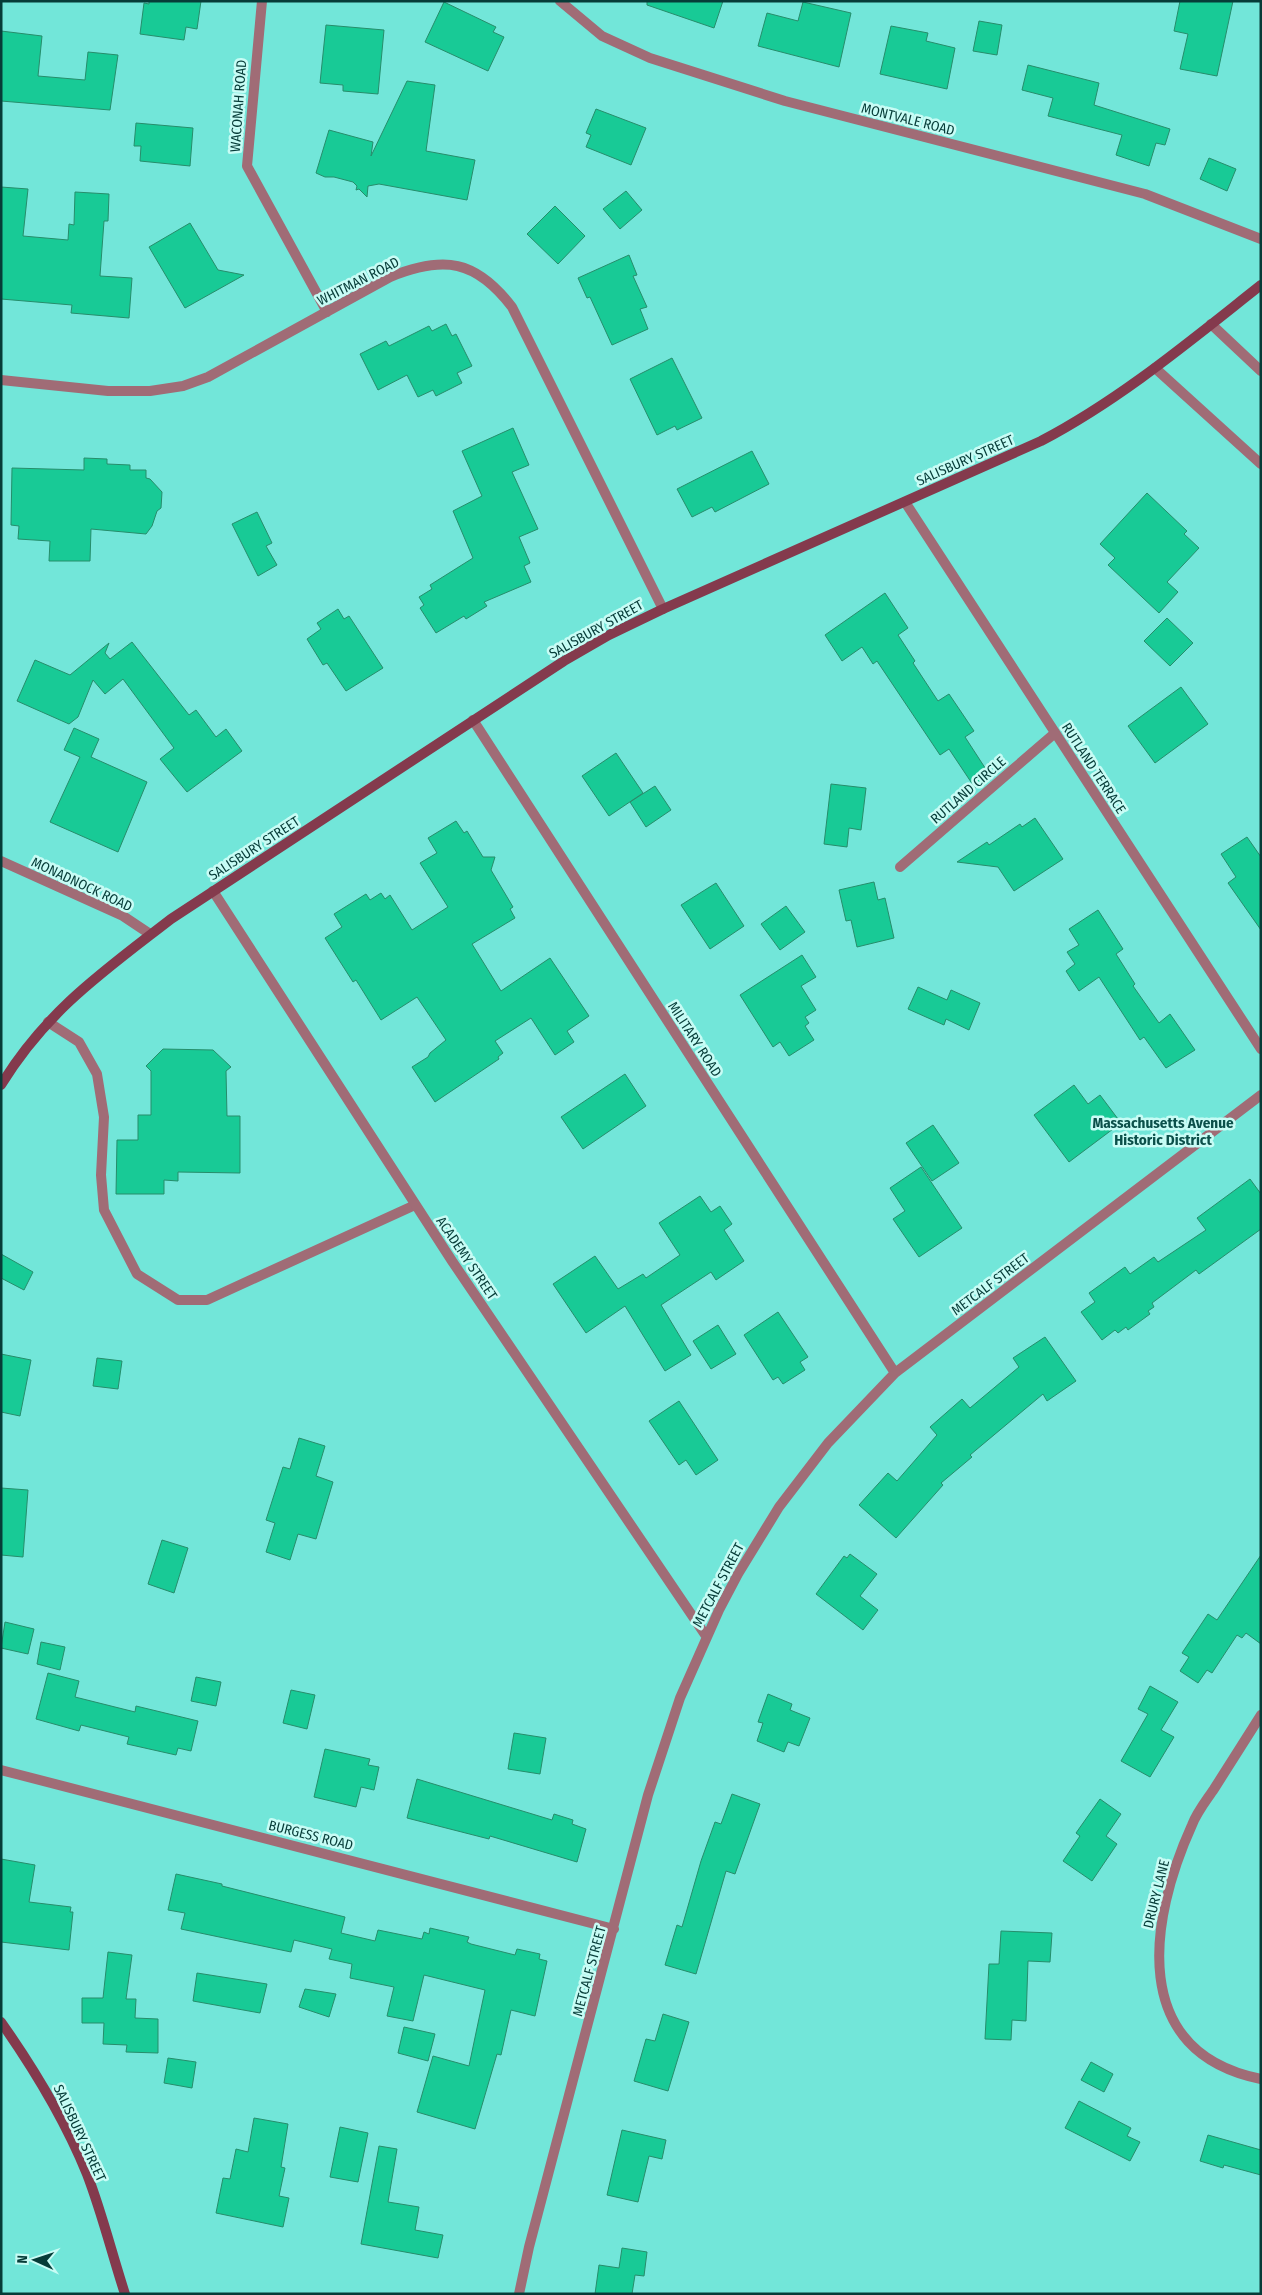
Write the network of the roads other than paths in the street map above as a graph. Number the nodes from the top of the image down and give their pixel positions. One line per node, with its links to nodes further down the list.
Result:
1 (262, 1): 5 (street, WACONAH ROAD)
2 (560, 1): 3 (street, MONTVALE ROAD)
3 (1261, 239)
4 (1261, 285): 6 (main road, SALISBURY STREET)
5 (327, 312): 9 (street, WHITMAN ROAD); 12 (street, WHITMAN ROAD)
6 (1211, 324): 7 (main road, SALISBURY STREET); 8 (street)
7 (1155, 368): 10 (street); 11 (main road, SALISBURY STREET)
8 (1261, 371)
9 (1, 380)
10 (1261, 464)
11 (905, 502): 12 (main road, SALISBURY STREET); 14 (street, RUTLAND TERRACE)
12 (662, 608): 13 (main road, SALISBURY STREET)
13 (473, 720): 17 (main road, SALISBURY STREET); 24 (street, MILITARY ROAD)
14 (1055, 733): 16 (street, RUTLAND CIRCLE); 20 (street, RUTLAND TERRACE)
15 (1, 861): 18 (street, MONADNOCK ROAD)
16 (900, 867)
17 (213, 891): 18 (main road, SALISBURY STREET); 23 (street, ACADEMY STREET)
18 (150, 934): 19 (main road, SALISBURY STREET)
19 (48, 1022): 21 (main road, SALISBURY STREET); 23 (street)
20 (1261, 1049)
21 (1, 1085)
22 (1261, 1095): 24 (street, METCALF STREET)
23 (416, 1205): 25 (street, ACADEMY STREET)
24 (895, 1373): 25 (street, METCALF STREET)
25 (706, 1636): 28 (street, METCALF STREET)
26 (1261, 1715): 30 (street, DRURY LANE)
27 (1, 1770): 28 (street, BURGESS ROAD)
28 (614, 1929): 32 (street, METCALF STREET)
29 (1, 2022): 31 (main road, SALISBURY STREET)
30 (1261, 2079)
31 (125, 2294)
32 (519, 2294)

